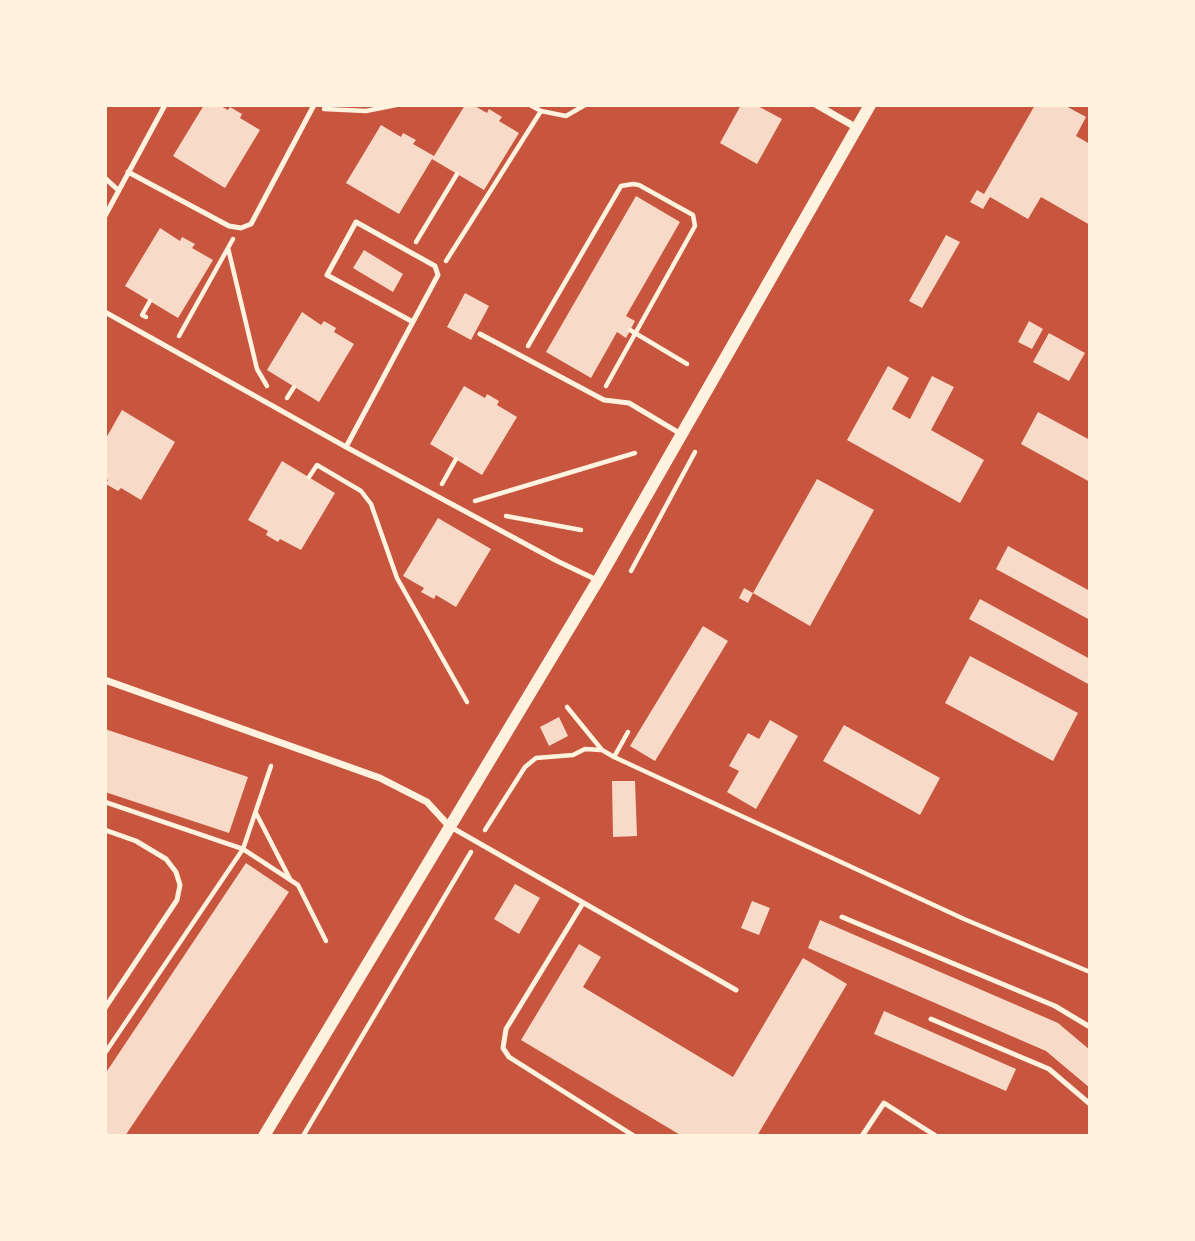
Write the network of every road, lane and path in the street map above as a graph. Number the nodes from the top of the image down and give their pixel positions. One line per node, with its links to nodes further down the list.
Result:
1 (165, 105): 10 (lane)
2 (396, 105): 7 (path)
3 (530, 105): 8 (path)
4 (585, 105): 8 (path)
5 (817, 105): 9 (street)
6 (870, 105): 9 (street)
7 (314, 107): 10 (lane)
8 (541, 111): 16 (path)
9 (857, 128): 30 (street)
10 (128, 172): 13 (lane)
11 (457, 174): 15 (path)
12 (105, 178): 13 (lane)
13 (118, 190): 14 (lane)
14 (105, 216)
15 (410, 252): 16 (lane); 20 (lane)
16 (438, 275): 20 (lane)
17 (150, 301): 19 (path)
18 (105, 312): 32 (lane)
19 (142, 315)
20 (413, 322): 32 (lane)
21 (633, 332): 24 (path); 25 (path); 28 (path)
22 (480, 334): 24 (lane)
23 (179, 336): 26 (path)
24 (523, 356): 28 (lane)
25 (687, 364)
26 (267, 387)
27 (294, 387): 29 (path)
28 (599, 397): 30 (lane)
29 (287, 398)
30 (681, 435): 41 (street)
31 (699, 445): 40 (path)
32 (346, 447): 41 (lane)
33 (635, 453): 37 (path)
34 (456, 459): 36 (path)
35 (309, 477): 43 (path)
36 (439, 489)
37 (476, 510)
38 (502, 515): 39 (path)
39 (581, 530)
40 (631, 570)
41 (598, 580): 51 (street)
42 (105, 680): 51 (street)
43 (467, 702)
44 (567, 707): 46 (path)
45 (628, 732): 47 (path)
46 (602, 750): 47 (path); 53 (path)
47 (614, 757): 59 (path)
48 (271, 766): 50 (path)
49 (105, 802): 54 (path)
50 (256, 812): 54 (path); 55 (path)
51 (449, 826): 53 (lane); 66 (street)
52 (105, 831): 61 (lane)
53 (477, 842): 56 (lane); 67 (path)
54 (243, 849): 55 (path); 64 (path)
55 (291, 880): 58 (path)
56 (583, 903): 60 (lane); 68 (lane)
57 (842, 917): 63 (lane)
58 (326, 941)
59 (1090, 972)
60 (736, 990)
61 (105, 1008)
62 (931, 1019): 65 (lane)
63 (1090, 1027)
64 (105, 1053)
65 (1090, 1104)
66 (265, 1136)
67 (303, 1136)
68 (634, 1136)
69 (862, 1136): 70 (lane)
70 (936, 1136)

